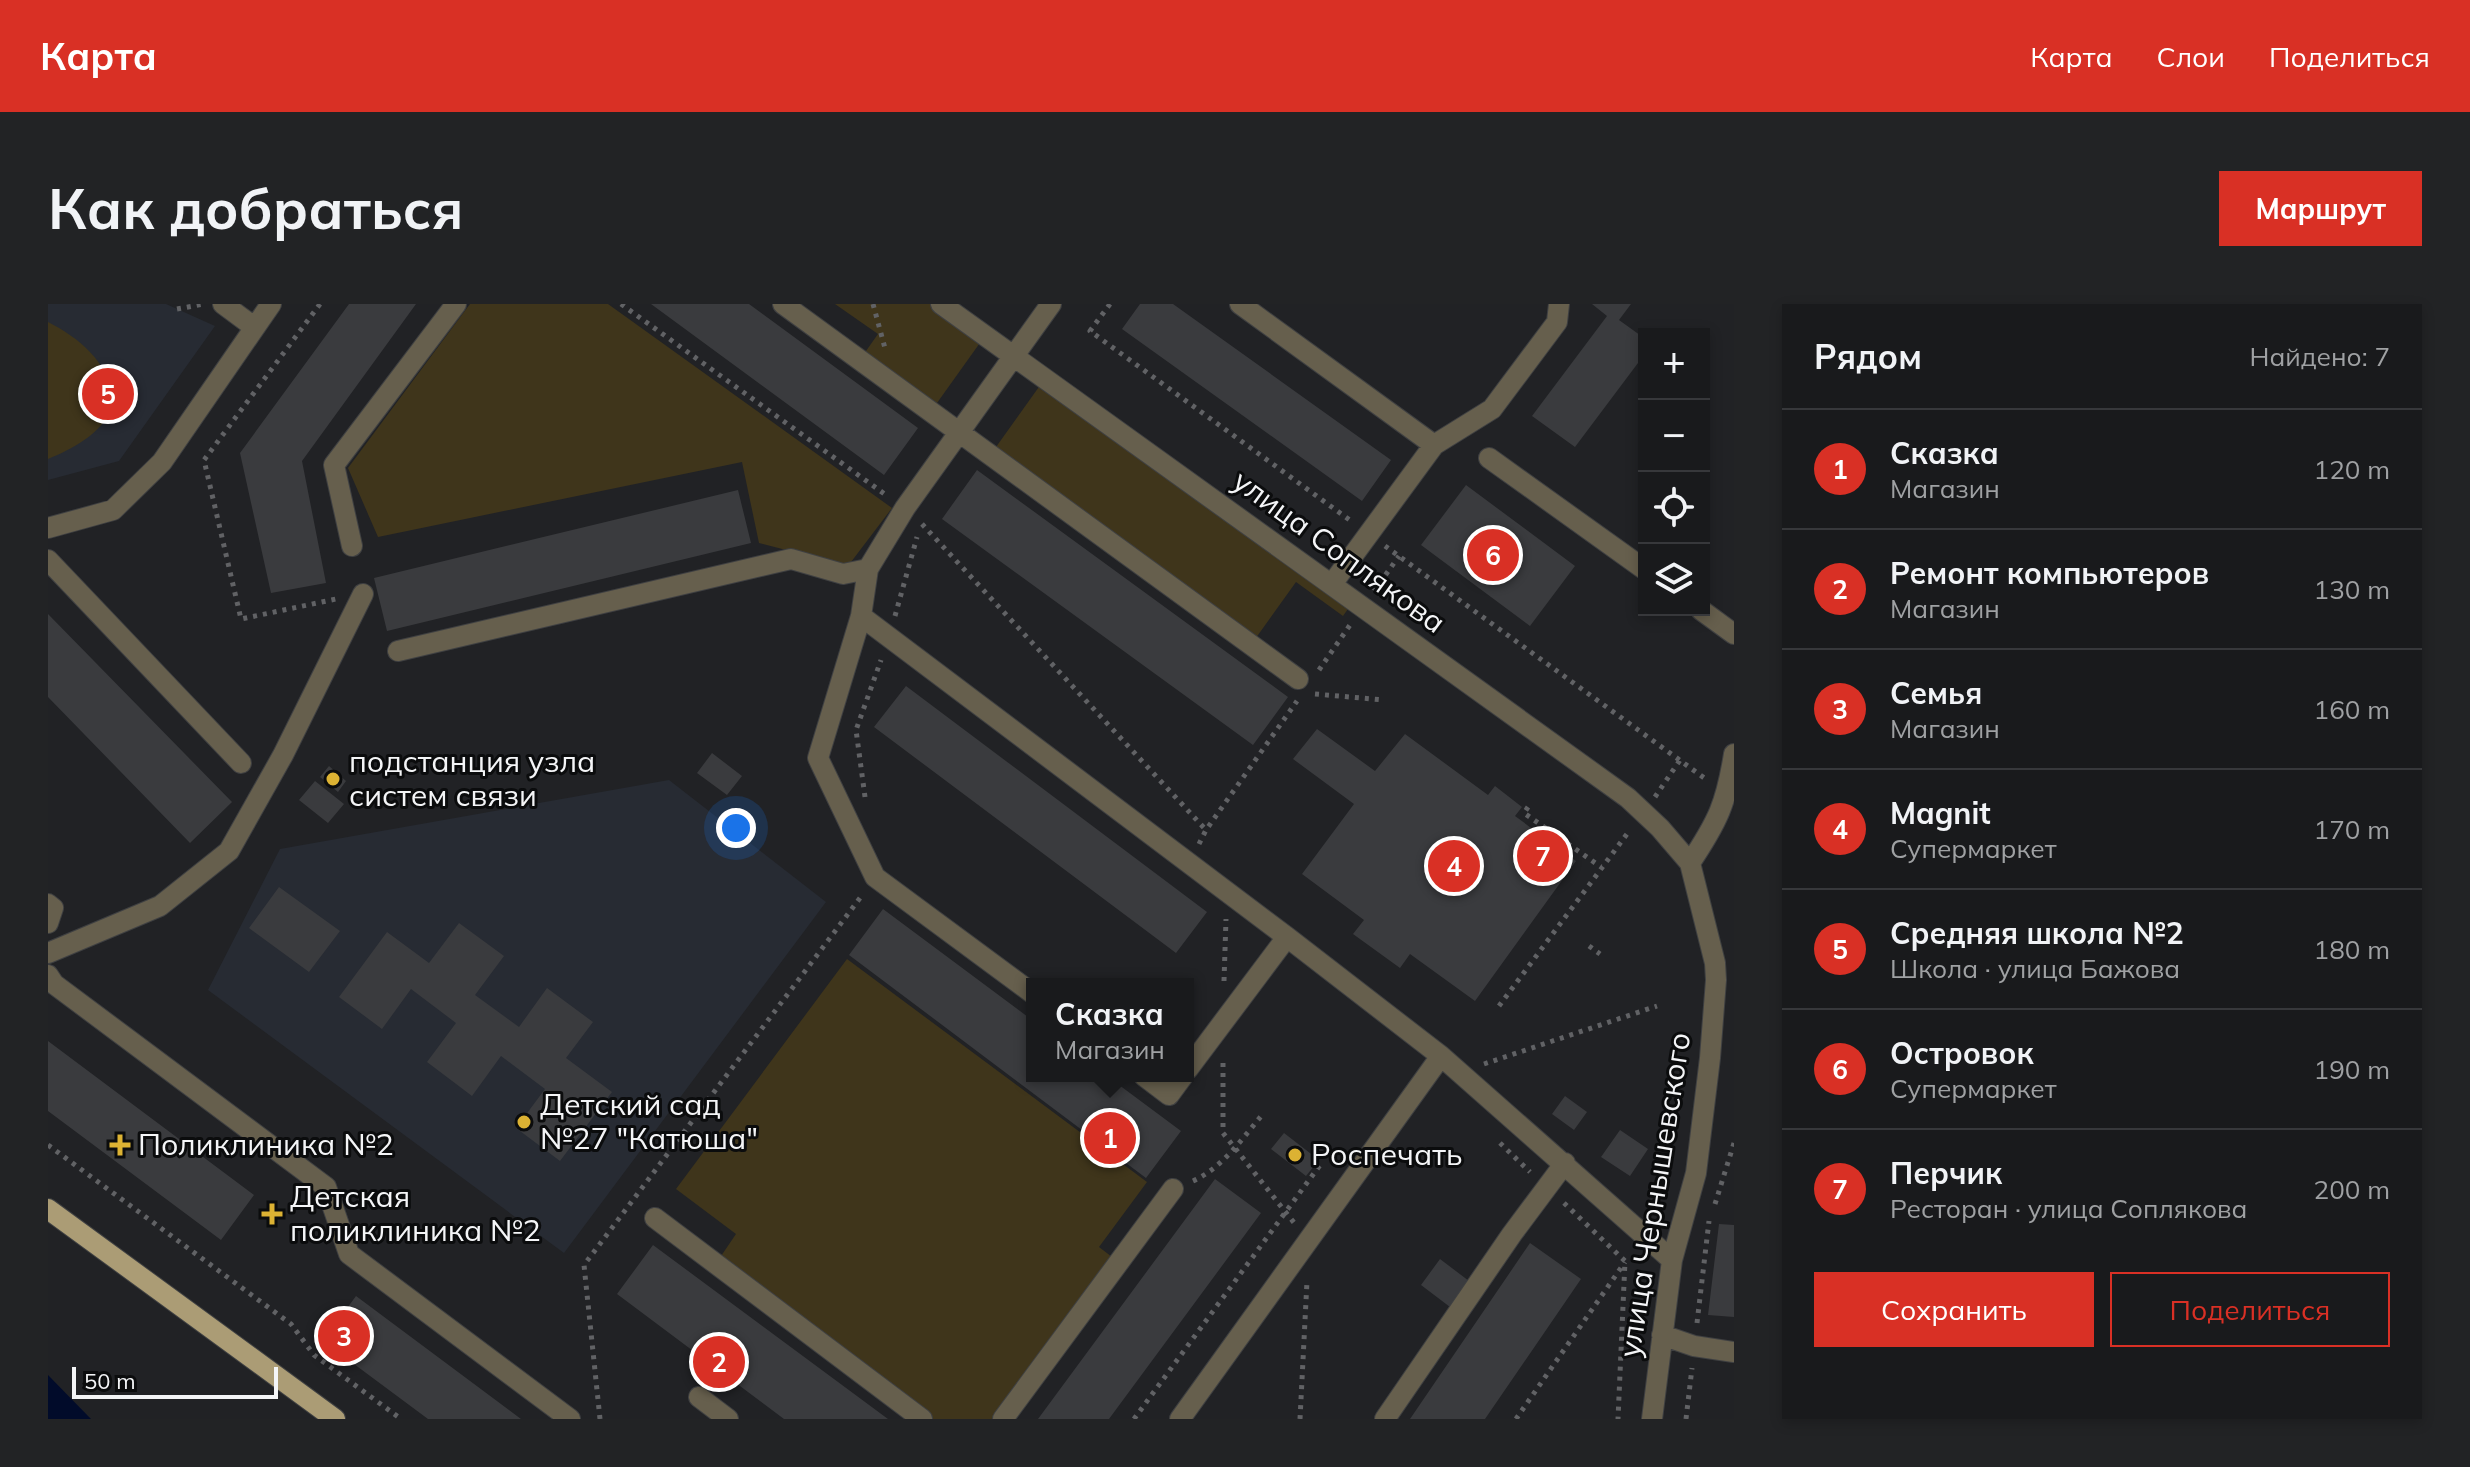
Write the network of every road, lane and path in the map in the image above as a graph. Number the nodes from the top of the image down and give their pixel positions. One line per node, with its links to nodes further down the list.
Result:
1 (205, 304): 13 (path)
2 (223, 304): 14 (street)
3 (271, 304): 14 (street)
4 (320, 304): 27 (path)
5 (456, 304): 22 (street)
6 (621, 304): 19 (path)
7 (783, 304): 16 (street)
8 (941, 304): 15 (street, улица Соплякова)
9 (1051, 304): 15 (street)
10 (1110, 304): 21 (path)
11 (1240, 304): 17 (street)
12 (1559, 304): 17 (street)
13 (177, 309)
14 (254, 327): 20 (street)
15 (1014, 355): 16 (street); 26 (street, улица Соплякова)
16 (959, 432): 19 (street); 32 (street)
17 (1434, 445): 21 (street)
18 (1489, 458): 24 (street)
19 (905, 508): 25 (street); 40 (path)
20 (48, 528)
21 (1369, 534): 26 (street); 36 (path)
22 (352, 546)
23 (48, 560): 35 (street)
24 (1638, 565)
25 (868, 569): 28 (street); 31 (street)
26 (1332, 584): 39 (street, улица Соплякова)
27 (363, 594): 48 (street)
28 (861, 616): 40 (street); 42 (street)
29 (1709, 616): 30 (street)
30 (1734, 634)
31 (398, 651)
32 (1300, 686): 33 (path)
33 (1384, 700)
34 (1734, 754): 36 (street)
35 (241, 763)
36 (1727, 795): 39 (street)
37 (1528, 807): 41 (path)
38 (1620, 842): 41 (path)
39 (1690, 863): 50 (street, улица Чернышевского)
40 (1191, 864): 46 (street)
41 (1601, 867): 53 (path)
42 (875, 877): 52 (street); 80 (path)
43 (48, 904): 45 (street)
44 (1226, 914): 55 (path)
45 (48, 923)
46 (1287, 937): 55 (street); 56 (street)
47 (1589, 946): 49 (path)
48 (48, 953)
49 (1600, 954)
50 (1724, 963): 73 (street, улица Чернышевского)
51 (48, 975): 79 (street)
52 (1026, 989)
53 (1499, 1006)
54 (1657, 1006): 58 (path)
55 (1222, 1023): 57 (street); 64 (path)
56 (1441, 1056): 58 (street); 72 (street)
57 (1194, 1061)
58 (1460, 1072): 66 (street)
59 (1152, 1082): 60 (street)
60 (1179, 1082)
61 (1262, 1115): 64 (path)
62 (1734, 1143): 71 (path)
63 (48, 1145): 78 (path)
64 (1235, 1148): 67 (path); 69 (path)
65 (1323, 1161): 69 (path)
66 (1565, 1163): 73 (street); 87 (street)
67 (1173, 1189): 83 (street)
68 (48, 1209): 77 (main road)
69 (1285, 1211): 72 (path); 84 (path)
70 (655, 1218): 82 (street)
71 (1709, 1221)
72 (1309, 1242): 85 (street); 86 (path)
73 (1672, 1260): 74 (street, улица Чернышевского)
74 (1662, 1335): 75 (street); 90 (street, улица Чернышевского)
75 (1734, 1352)
76 (699, 1397): 81 (street)
77 (335, 1419)
78 (401, 1419)
79 (570, 1419)
80 (600, 1419)
81 (728, 1419)
82 (922, 1419)
83 (1003, 1419)
84 (1134, 1419)
85 (1180, 1419)
86 (1300, 1419)
87 (1385, 1419)
88 (1516, 1419): 89 (path)
89 (1618, 1419)
90 (1652, 1419)

